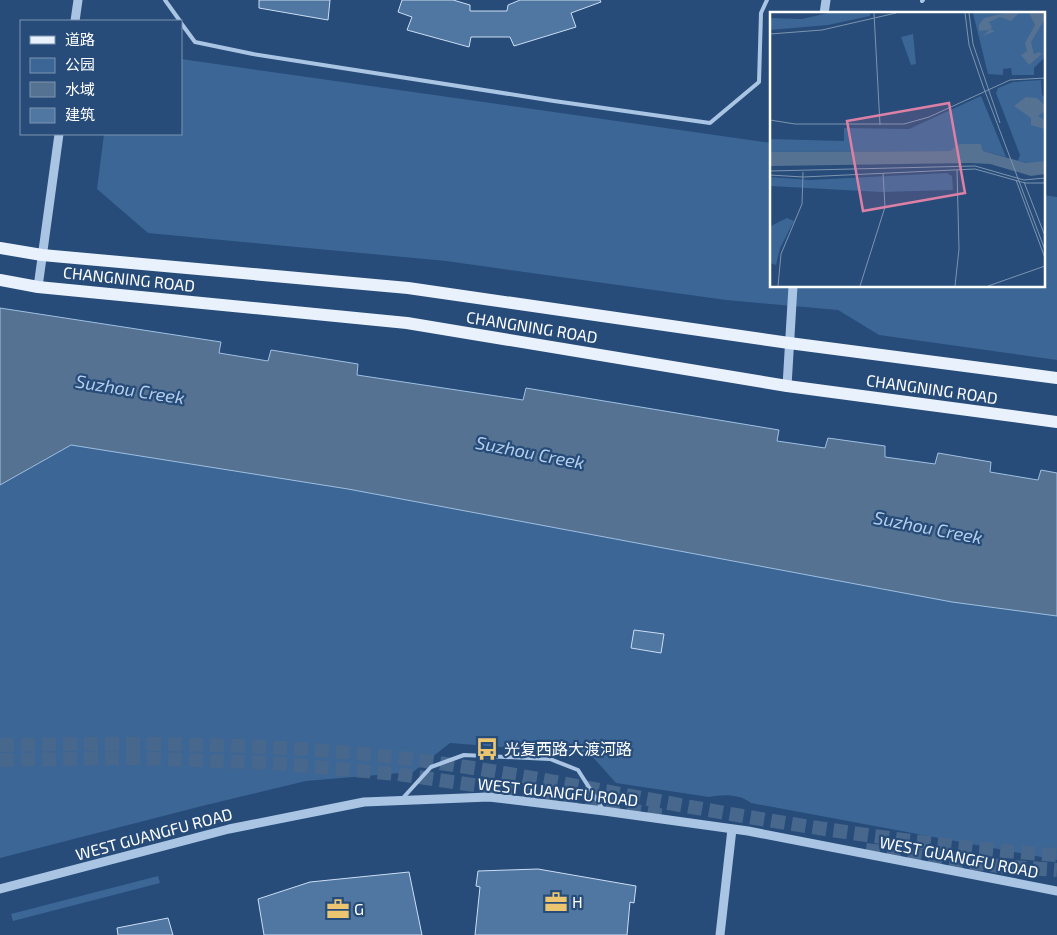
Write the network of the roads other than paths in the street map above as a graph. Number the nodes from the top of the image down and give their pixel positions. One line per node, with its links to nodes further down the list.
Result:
1 (78, 0): 4 (street)
2 (165, 0): 5 (lane)
3 (767, 0): 6 (lane)
4 (75, 20)
5 (180, 20)
6 (182, 23)
7 (59, 135): 9 (street)
8 (0, 248): 9 (main road, CHANGNING ROAD)
9 (42, 255): 11 (street); 13 (main road, CHANGNING ROAD)
10 (0, 280): 11 (main road, CHANGNING ROAD)
11 (38, 287): 15 (main road, CHANGNING ROAD)
12 (793, 288): 13 (street)
13 (789, 343): 14 (main road, CHANGNING ROAD); 15 (street)
14 (1057, 378)
15 (787, 386): 16 (main road, CHANGNING ROAD)
16 (1057, 422)
17 (400, 801): 18 (street, WEST GUANGFU ROAD); 18 (lane); 20 (street, WEST GUANGFU ROAD)
18 (604, 811): 19 (street, WEST GUANGFU ROAD)
19 (732, 829): 21 (street, WEST GUANGFU ROAD); 22 (street)
20 (0, 890)
21 (1057, 891)
22 (720, 935)

